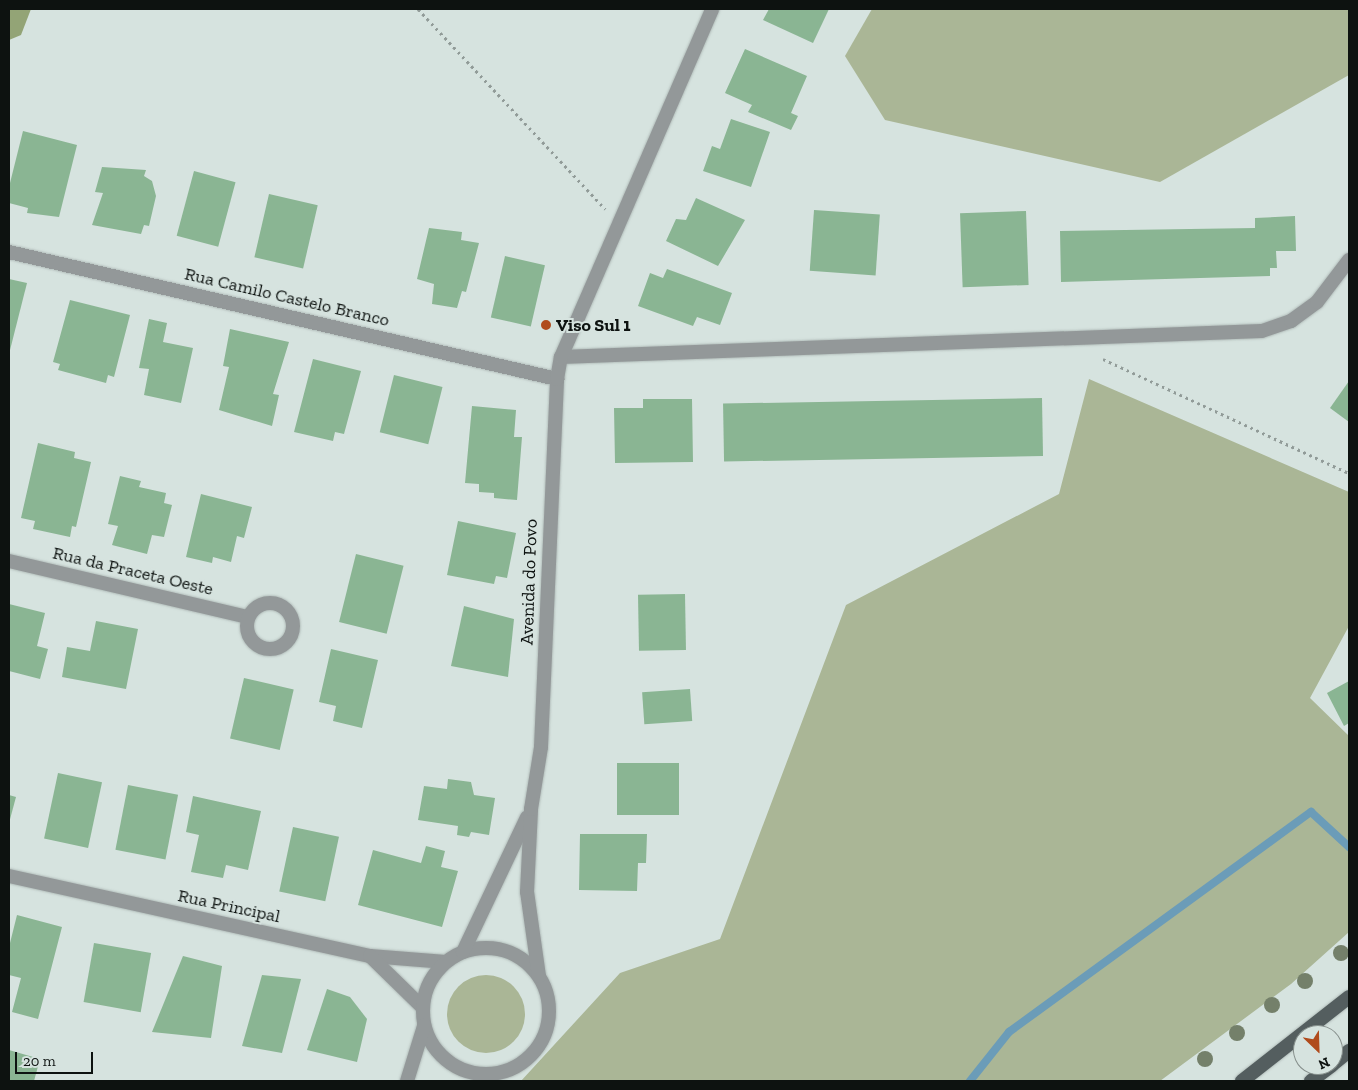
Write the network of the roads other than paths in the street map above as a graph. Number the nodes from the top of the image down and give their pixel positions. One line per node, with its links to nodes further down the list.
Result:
1 (712, 9): 4 (street, Avenida do Povo)
2 (9, 252): 5 (street, Rua Camilo Castelo Branco)
3 (1349, 260): 4 (street)
4 (561, 357): 5 (street, Avenida do Povo)
5 (556, 379): 8 (street, Avenida do Povo)
6 (9, 562): 7 (street, Rua da Praceta Oeste)
7 (248, 617)
8 (531, 809): 10 (street, Avenida do Povo); 13 (street, Avenida do Povo)
9 (9, 876): 11 (street, Rua Principal)
10 (464, 952): 12 (street, Avenida do Povo); 13 (street, Avenida do Povo)
11 (370, 956): 12 (street, Rua Principal); 15 (street)
12 (446, 962): 15 (street, Avenida do Povo)
13 (539, 976): 17 (street, Avenida do Povo)
14 (1349, 997): 19 (main road)
15 (422, 1007): 16 (street, Avenida do Povo)
16 (424, 1026): 17 (street, Avenida do Povo); 18 (street, Avenida do Povo)
17 (480, 1078)
18 (407, 1081)
19 (1242, 1081)

